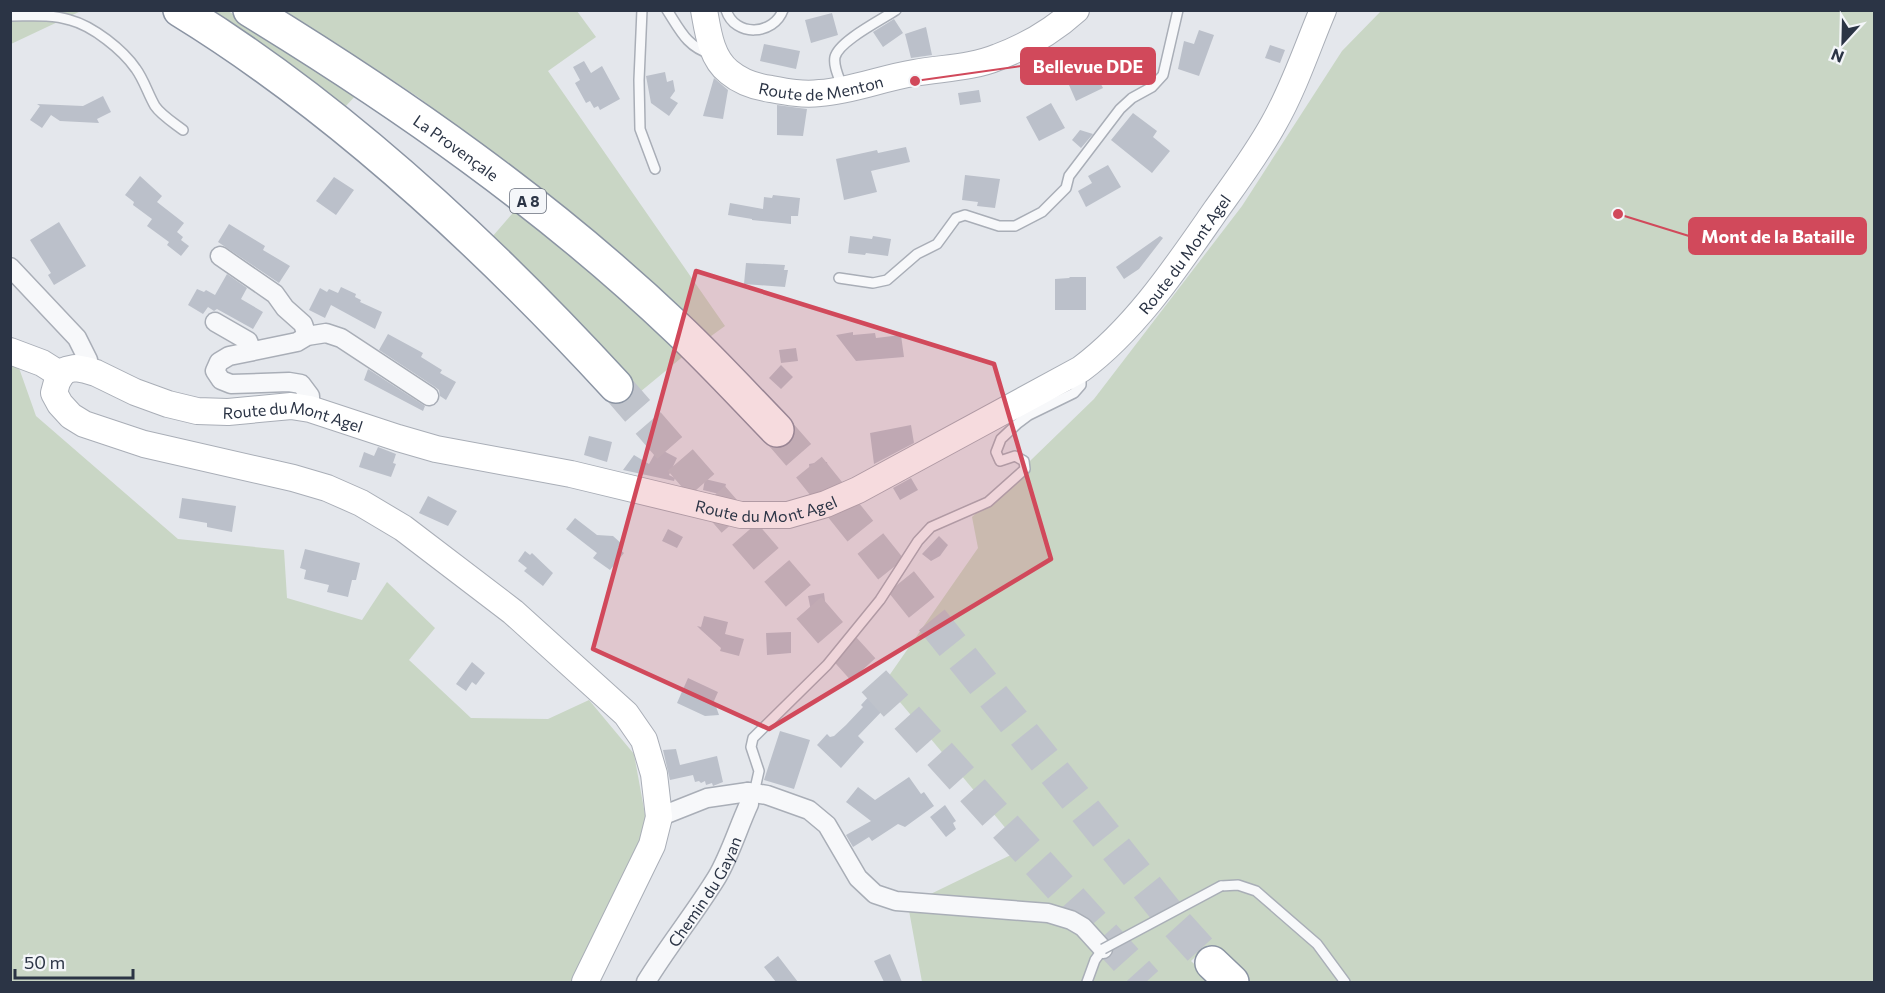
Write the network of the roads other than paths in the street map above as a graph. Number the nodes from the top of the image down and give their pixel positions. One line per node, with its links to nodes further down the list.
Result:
1 (180, 10): 27 (highway)
2 (250, 10): 30 (highway, La Provençale / A 8)
3 (642, 10): 16 (lane)
4 (668, 10): 13 (lane)
5 (704, 10): 13 (street, Route de Menton)
6 (726, 10): 7 (lane)
7 (783, 10)
8 (896, 10): 14 (lane)
9 (1076, 10): 14 (street, Route de Menton)
10 (1178, 10): 19 (lane)
11 (1323, 10): 24 (street, Route du Mont Agel)
12 (10, 16): 15 (lane)
13 (715, 55): 14 (street, Route de Menton)
14 (843, 90)
15 (183, 130)
16 (655, 169)
17 (220, 256): 21 (street)
18 (10, 267): 25 (street)
19 (839, 278)
20 (214, 322): 23 (street)
21 (307, 336): 23 (street); 28 (street)
22 (10, 351): 26 (street)
23 (252, 351): 29 (street)
24 (1081, 369): 29 (street, Route du Mont Agel); 31 (lane)
25 (86, 370): 26 (street); 29 (street, Route du Mont Agel)
26 (61, 375): 32 (street)
27 (616, 387)
28 (429, 396)
29 (310, 409)
30 (777, 430)
31 (751, 792): 32 (street); 33 (street); 35 (street, Chemin du Gayan)
32 (659, 817): 34 (street)
33 (1103, 949): 36 (lane); 37 (lane, bridge)
34 (585, 982)
35 (646, 982)
36 (1087, 982)
37 (1345, 982)

